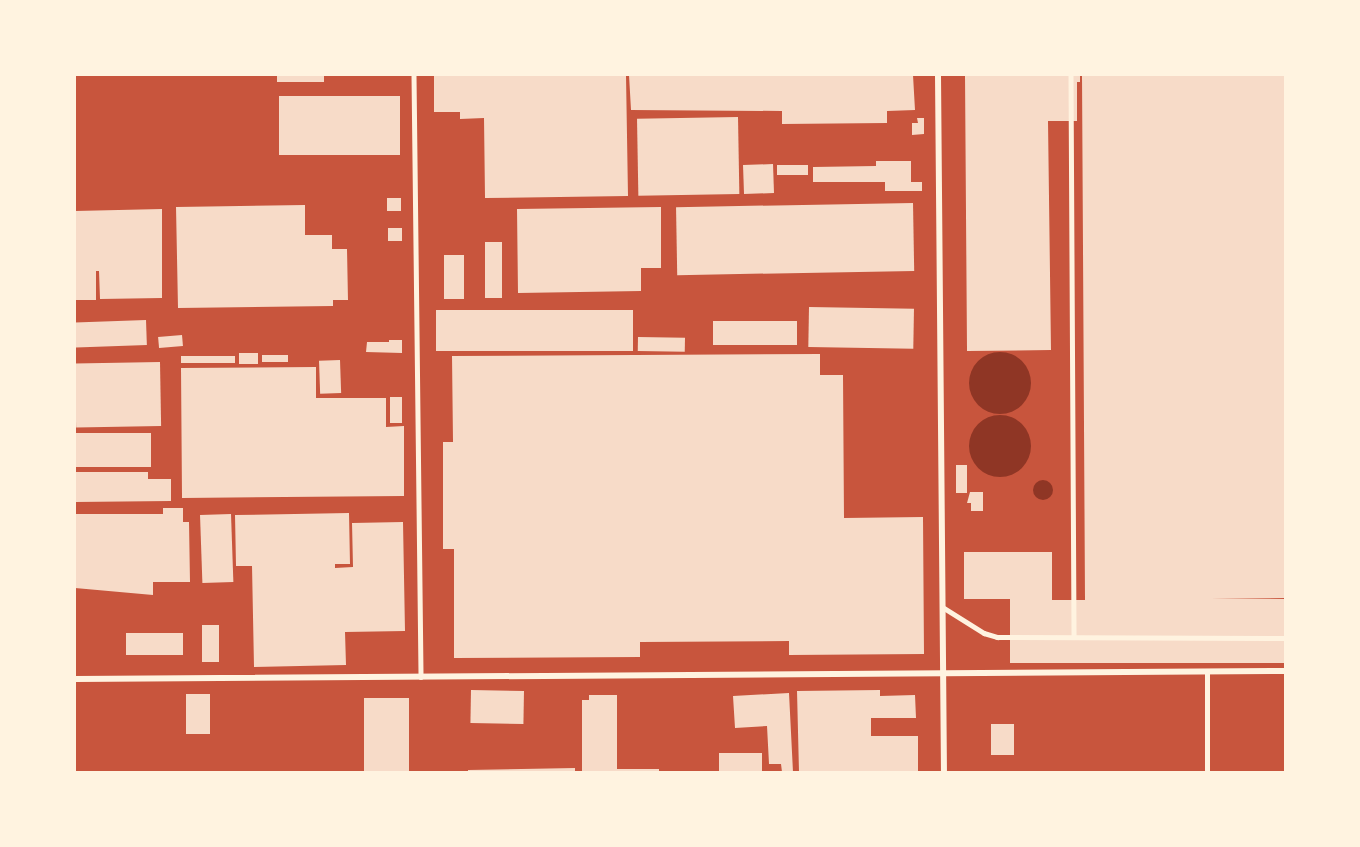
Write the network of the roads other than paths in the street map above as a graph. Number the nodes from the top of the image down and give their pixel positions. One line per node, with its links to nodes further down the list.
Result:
1 (414, 75): 10 (lane)
2 (938, 75): 4 (street)
3 (1071, 75): 5 (lane)
4 (944, 608): 5 (lane); 9 (street)
5 (1074, 637): 6 (lane)
6 (1285, 638)
7 (1285, 671): 8 (street)
8 (1208, 672): 9 (street); 13 (lane)
9 (943, 674): 10 (street); 12 (street)
10 (421, 677): 11 (street)
11 (75, 679)
12 (944, 772)
13 (1207, 772)

